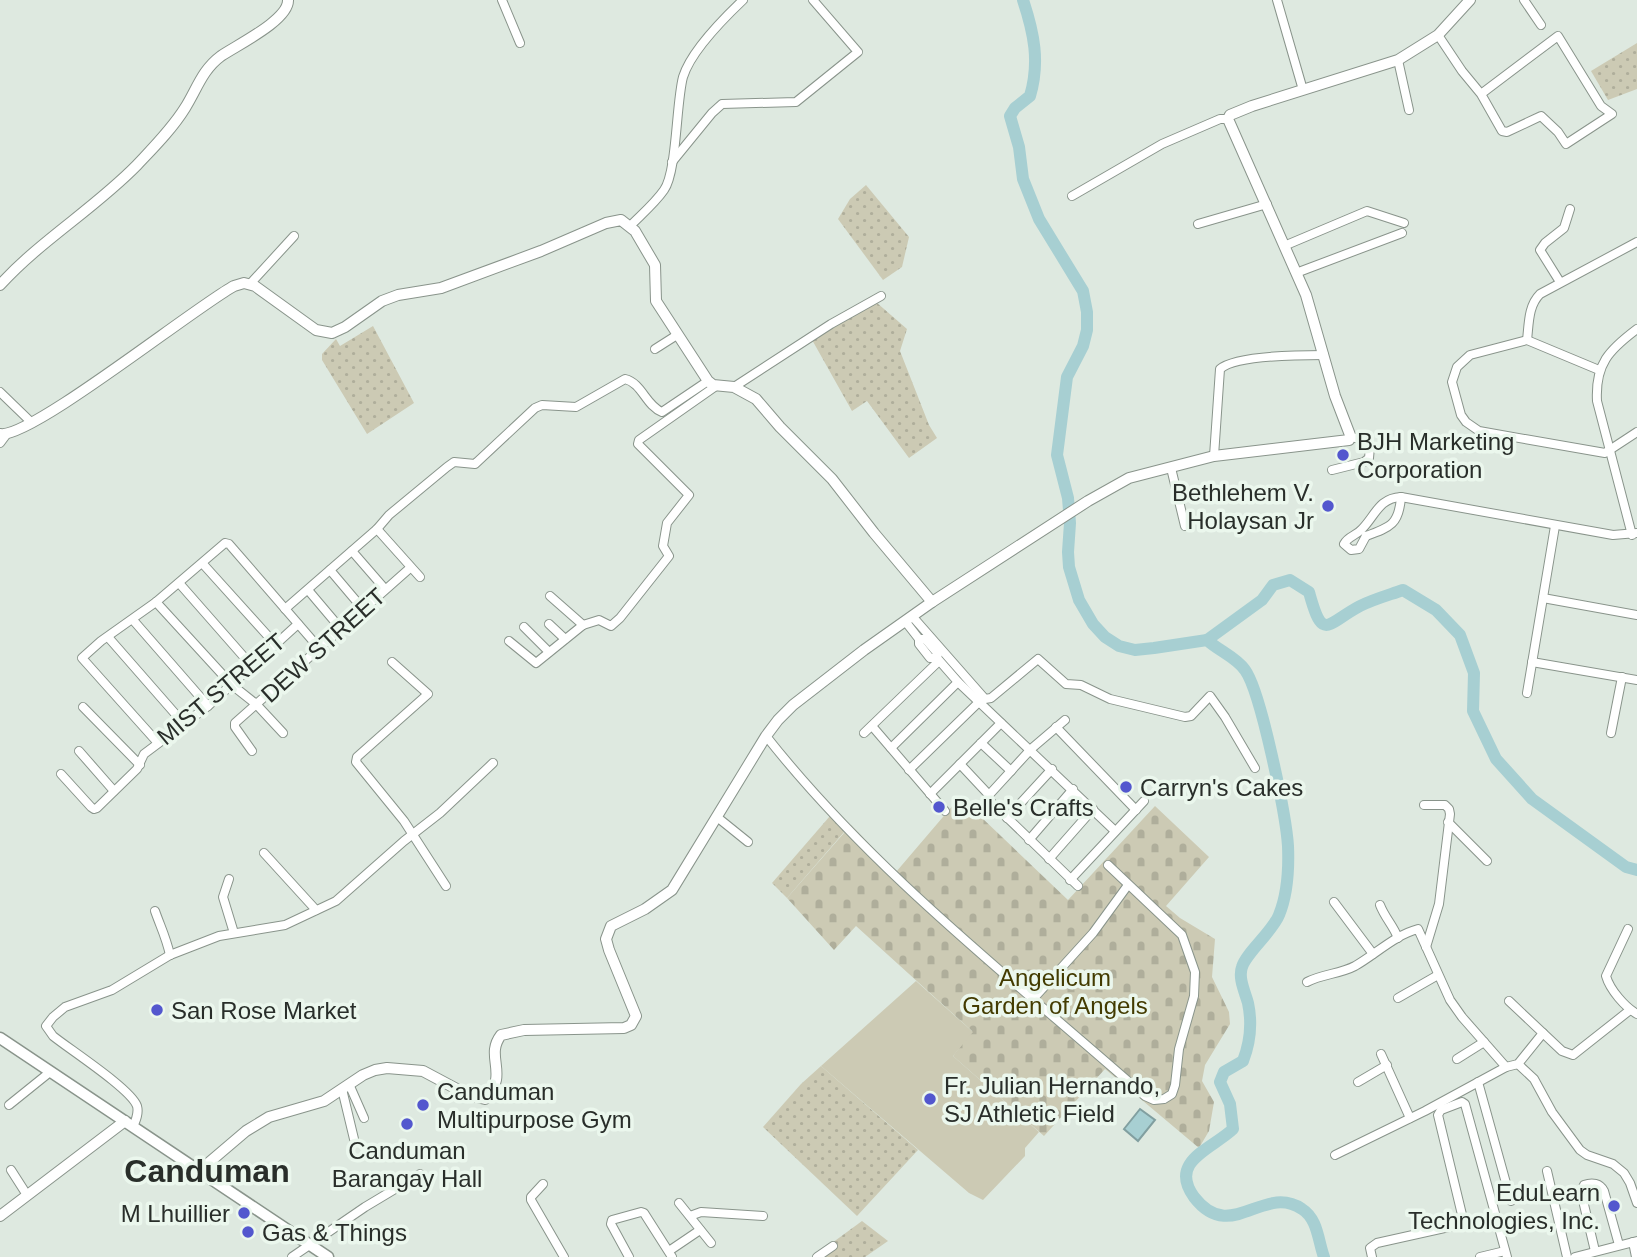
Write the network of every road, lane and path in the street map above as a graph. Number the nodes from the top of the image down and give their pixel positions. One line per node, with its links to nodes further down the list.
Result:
1 (288, 0): 30 (street)
2 (502, 0): 10 (street)
3 (743, 0): 16 (street)
4 (813, 0): 16 (street)
5 (1277, 0): 12 (street)
6 (1470, 0): 9 (street)
7 (1524, 0): 8 (street)
8 (1541, 25)
9 (1438, 35): 11 (street); 13 (street)
10 (520, 43)
11 (1398, 60): 12 (street); 14 (street)
12 (1303, 90): 15 (street)
13 (1481, 94): 13 (street)
14 (1409, 110)
15 (1228, 119): 17 (street); 18 (street)
16 (672, 162): 21 (street)
17 (1072, 196)
18 (1267, 204): 22 (street); 26 (street)
19 (1570, 209): 28 (street)
20 (1404, 223): 26 (street)
21 (631, 225): 29 (street); 33 (street)
22 (1198, 225)
23 (1402, 233): 27 (street)
24 (295, 236): 29 (street)
25 (1637, 242): 28 (street)
26 (1284, 246): 27 (street)
27 (1296, 272): 36 (street)
28 (1560, 282): 34 (street)
29 (250, 284): 41 (street)
30 (0, 285)
31 (881, 296): 39 (street)
32 (1637, 329): 37 (street)
33 (677, 335): 35 (street); 38 (street)
34 (1527, 340): 37 (street); 45 (street)
35 (655, 349)
36 (1324, 355): 44 (street); 46 (street)
37 (1599, 370): 45 (street)
38 (712, 384): 39 (street); 50 (street); 73 (street)
39 (734, 387): 65 (street)
40 (0, 392): 41 (street)
41 (31, 422): 43 (street)
42 (1637, 432): 45 (street)
43 (2, 437)
44 (1350, 437): 46 (street); 48 (street)
45 (1611, 450): 53 (street)
46 (1214, 456): 47 (street)
47 (1171, 468): 51 (street); 65 (street)
48 (1332, 470)
49 (1401, 497): 49 (street); 52 (street)
50 (380, 526): 54 (street); 56 (street)
51 (1185, 526)
52 (1555, 526): 53 (street); 63 (street)
53 (1634, 534)
54 (352, 551): 57 (street); 60 (street)
55 (203, 564): 59 (street); 66 (street); 79 (street)
56 (410, 568): 58 (street); 60 (street, DEW STREET)
57 (330, 570): 61 (street); 67 (street)
58 (420, 577)
59 (179, 583): 64 (street); 85 (street)
60 (385, 589): 67 (street, DEW STREET)
61 (308, 590): 66 (street); 75 (street)
62 (550, 596): 73 (street)
63 (1543, 598): 68 (street); 84 (street)
64 (156, 602): 70 (street); 89 (street)
65 (932, 602): 69 (street)
66 (285, 609): 71 (street)
67 (363, 609): 75 (street, DEW STREET)
68 (1637, 615)
69 (908, 619): 82 (street); 103 (street); 113 (street)
70 (133, 620): 76 (street); 93 (street)
71 (298, 624): 79 (street, MIST STREET); 80 (street)
72 (549, 624): 77 (street)
73 (583, 625): 77 (street)
74 (524, 627): 81 (street)
75 (341, 628): 80 (street, DEW STREET)
76 (108, 637): 97 (street); 104 (street)
77 (565, 639): 81 (street)
78 (509, 641): 81 (street)
79 (276, 645): 85 (street, MIST STREET)
80 (319, 648): 92 (street, DEW STREET)
81 (549, 652)
82 (938, 659): 88 (street); 98 (street)
83 (392, 662): 131 (street)
84 (1532, 662): 86 (street); 90 (street)
85 (251, 666): 89 (street, MIST STREET)
86 (1622, 677): 87 (street); 102 (street)
87 (1637, 680)
88 (958, 682): 91 (street); 106 (street)
89 (232, 685): 92 (street); 93 (street, MIST STREET)
90 (1527, 693)
91 (979, 702): 96 (street); 115 (street)
92 (256, 704): 100 (street); 109 (street, DEW STREET)
93 (208, 706): 97 (street, MIST STREET)
94 (83, 707): 112 (street)
95 (1065, 720): 99 (street)
96 (1001, 723): 105 (street); 107 (street)
97 (185, 725): 104 (street, MIST STREET)
98 (872, 726): 101 (street); 106 (street)
99 (1056, 727): 107 (street); 125 (street)
100 (283, 733)
101 (864, 733)
102 (1611, 733)
103 (766, 736): 127 (street); 155 (street)
104 (158, 743): 112 (street, MIST STREET)
105 (981, 743): 111 (street); 116 (street)
106 (891, 748): 115 (street)
107 (1031, 749): 114 (street); 116 (street)
108 (79, 751): 119 (street)
109 (252, 751)
110 (494, 763): 131 (street)
111 (960, 764): 120 (street); 121 (street)
112 (140, 765): 119 (street)
113 (1255, 768)
114 (1052, 769): 118 (street); 128 (street)
115 (909, 770): 120 (street)
116 (1010, 771): 121 (street)
117 (61, 774): 119 (street)
118 (1073, 789): 124 (street); 132 (street)
119 (114, 791)
120 (930, 794): 126 (street)
121 (989, 796): 128 (street)
122 (1144, 801): 125 (street)
123 (1424, 805): 129 (street)
124 (1093, 809): 130 (street); 135 (street)
125 (1136, 810): 130 (street)
126 (944, 811)
127 (717, 817): 133 (street); 170 (street)
128 (1007, 818): 132 (street)
129 (1448, 822): 136 (street); 150 (street)
130 (1115, 831): 139 (street)
131 (413, 835): 140 (street); 145 (street)
132 (1029, 840): 135 (street)
133 (748, 842)
134 (264, 853): 145 (street)
135 (1049, 859): 139 (street)
136 (1487, 861)
137 (1108, 865): 142 (street)
138 (229, 879): 148 (street)
139 (1070, 880): 141 (street)
140 (446, 886)
141 (1078, 886)
142 (1128, 886): 155 (street); 155 (street)
143 (1334, 902): 151 (street)
144 (1380, 905): 149 (street)
145 (316, 910): 148 (street)
146 (155, 911): 152 (street)
147 (1629, 929): 158 (street)
148 (234, 933): 152 (street)
149 (1398, 938): 150 (street); 151 (street)
150 (1426, 947): 153 (street)
151 (1373, 954): 154 (street)
152 (170, 955): 174 (street)
153 (1438, 975): 156 (street); 161 (street)
154 (1307, 982)
155 (1034, 998)
156 (1398, 998)
157 (1509, 1001): 159 (street)
158 (1633, 1012): 159 (street)
159 (1543, 1033): 164 (street)
160 (0, 1038): 167 (main road)
161 (1484, 1042): 163 (street); 166 (street)
162 (1381, 1054): 165 (street)
163 (1457, 1059)
164 (1518, 1064): 166 (street); 185 (street)
165 (1387, 1065): 168 (street); 173 (street)
166 (1506, 1067): 169 (street)
167 (50, 1072): 171 (street); 174 (main road)
168 (1358, 1082)
169 (1478, 1082): 173 (street); 183 (street)
170 (345, 1087): 172 (street); 175 (street); 178 (street)
171 (9, 1105)
172 (364, 1118)
173 (1410, 1118): 176 (street)
174 (129, 1124): 178 (main road); 182 (street)
175 (354, 1139)
176 (1335, 1154)
177 (11, 1170): 182 (street)
178 (199, 1171): 194 (main road)
179 (1546, 1171): 207 (street)
180 (420, 1174): 194 (street)
181 (543, 1184): 202 (street)
182 (27, 1195): 186 (street)
183 (1511, 1201)
184 (679, 1203): 187 (street)
185 (1637, 1203)
186 (0, 1216)
187 (690, 1216): 188 (street); 191 (street)
188 (763, 1216)
189 (1494, 1217): 190 (street); 190 (street); 198 (street)
190 (1464, 1223): 205 (street)
191 (700, 1230): 193 (street); 197 (street)
192 (1635, 1242): 195 (street); 209 (street)
193 (711, 1243)
194 (309, 1244): 200 (street); 201 (main road)
195 (1619, 1245): 199 (street); 199 (street)
196 (832, 1246): 204 (street)
197 (670, 1254): 203 (street)
198 (1506, 1254): 206 (street)
199 (1592, 1254): 208 (street)
200 (292, 1257)
201 (328, 1257)
202 (564, 1257)
203 (629, 1257)
204 (817, 1257)
205 (1372, 1257)
206 (1480, 1257)
207 (1567, 1257)
208 (1575, 1257)
209 (1636, 1257)

